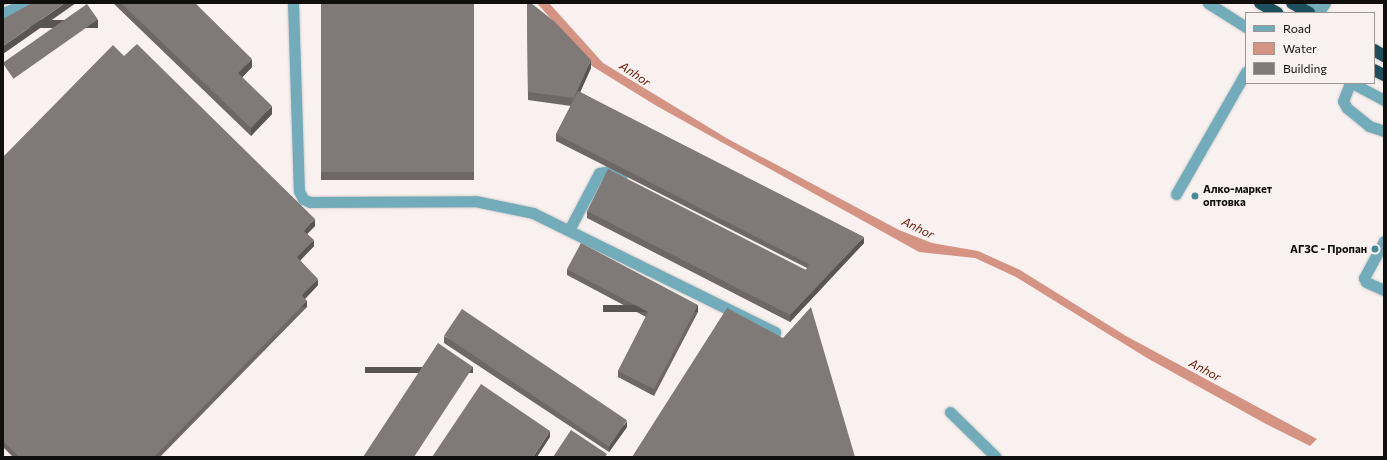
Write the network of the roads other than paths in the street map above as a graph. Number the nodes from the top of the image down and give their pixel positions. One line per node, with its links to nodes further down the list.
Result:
1 (26, 3): 10 (street)
2 (293, 3): 23 (street)
3 (1208, 3): 11 (street)
4 (1260, 3): 7 (highway)
5 (1292, 3): 8 (highway)
6 (1325, 3): 9 (street)
7 (1275, 12)
8 (1307, 12)
9 (1319, 12)
10 (3, 13)
11 (1245, 26)
12 (1375, 51): 13 (highway)
13 (1384, 56)
14 (1375, 70): 16 (highway)
15 (1245, 74): 22 (street)
16 (1384, 75)
17 (1351, 84): 20 (street)
18 (1353, 84): 19 (street)
19 (1384, 100)
20 (1384, 131)
21 (630, 181): 23 (street)
22 (1176, 194)
23 (569, 230): 26 (street)
24 (1384, 241): 25 (street)
25 (1384, 290)
26 (775, 332)
27 (950, 412): 28 (street)
28 (996, 457)

